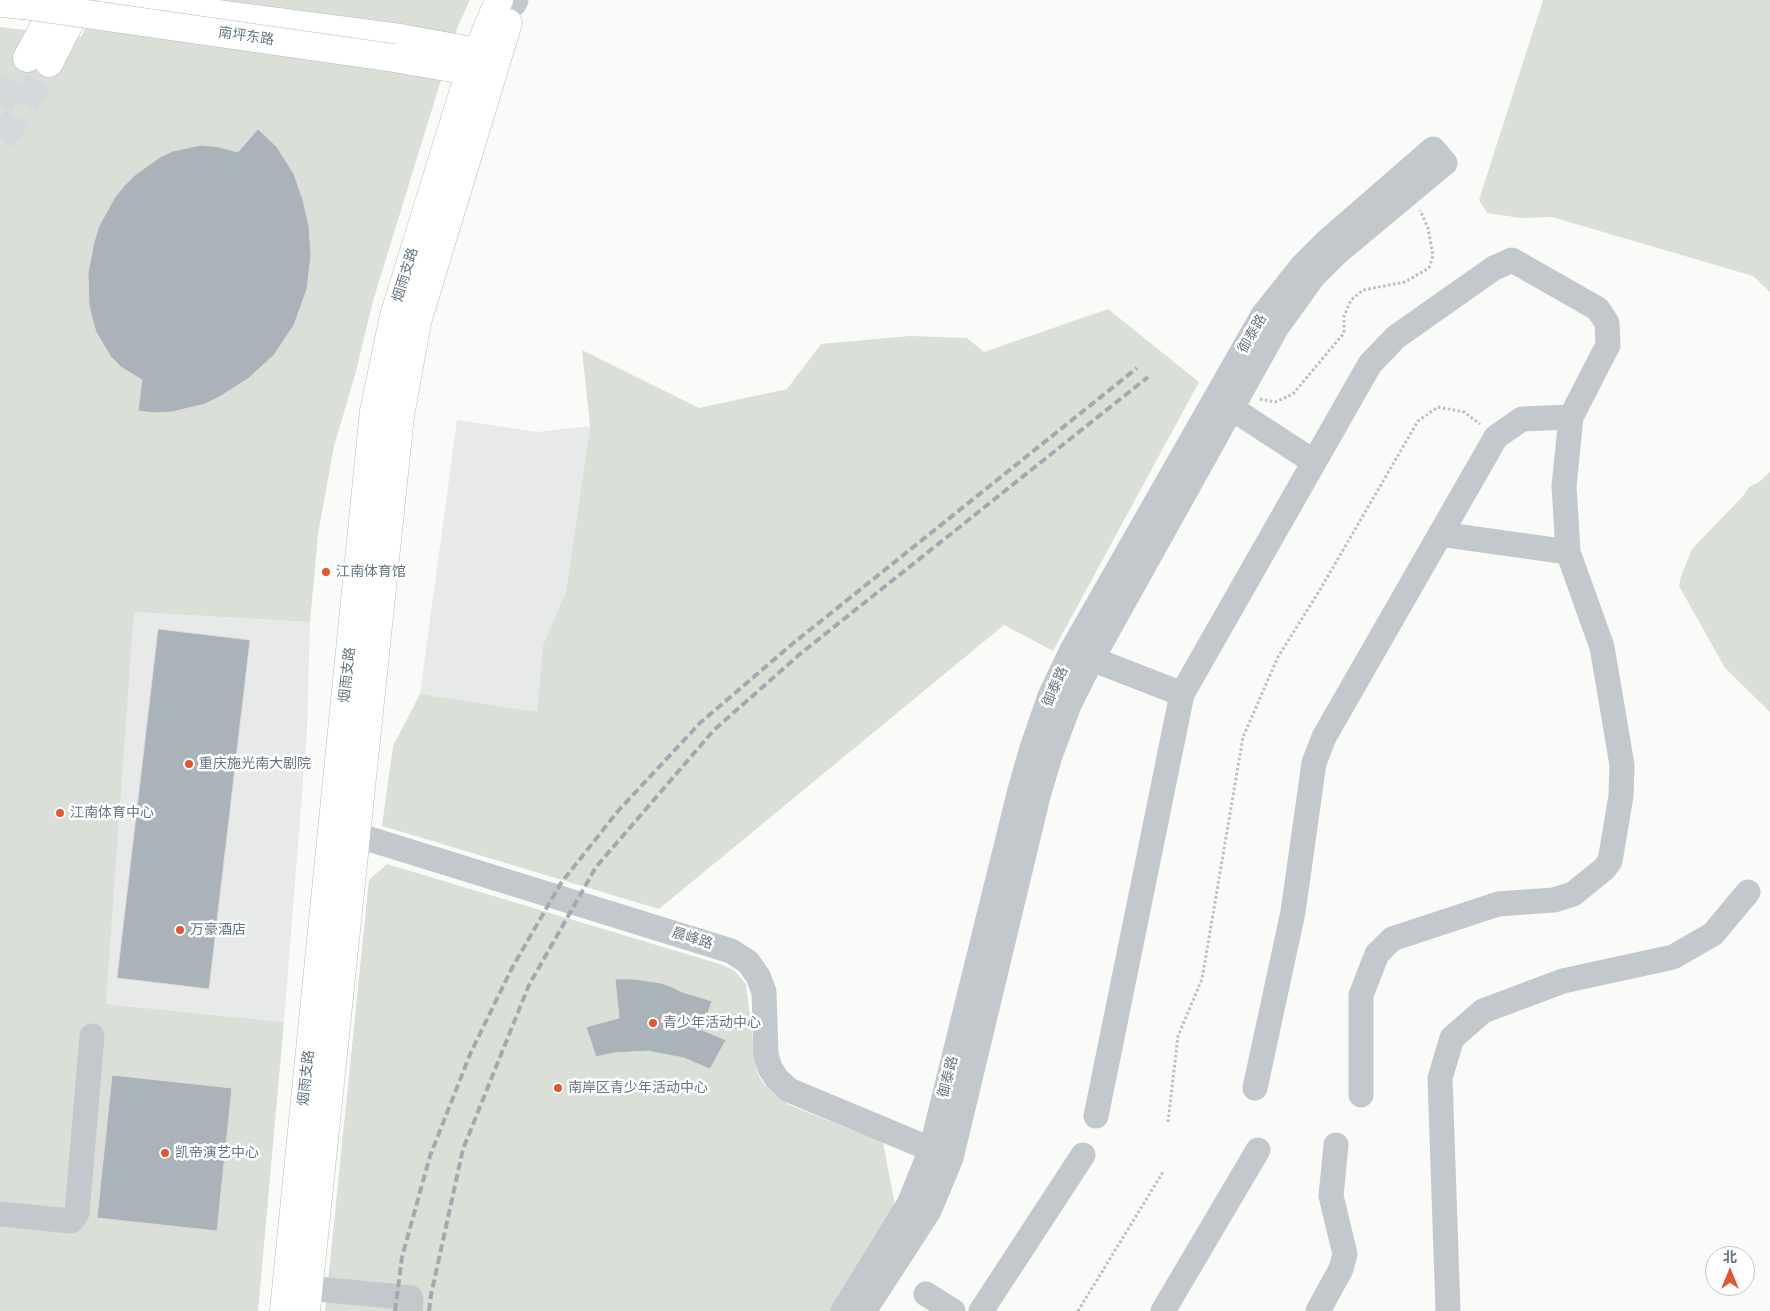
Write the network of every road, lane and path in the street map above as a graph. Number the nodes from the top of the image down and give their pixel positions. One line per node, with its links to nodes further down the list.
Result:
1 (59, 0): 2 (main road)
2 (81, 0)
3 (112, 0): 6 (main road, 南坪东路)
4 (511, 1): 7 (main road, 烟雨支路)
5 (11, 4): 6 (main road, 南坪东路, bridge)
6 (397, 48): 7 (main road, 南坪东路)
7 (484, 63): 17 (main road, 烟雨支路)
8 (1411, 190): 9 (street, 御泰路); 9 (path); 9 (street, 御泰路)
9 (1230, 401): 12 (street); 15 (street, 御泰路); 26 (street, 御泰路)
10 (1572, 417): 11 (street); 12 (street); 14 (street)
11 (1496, 437): 13 (street); 23 (path)
12 (1314, 462): 16 (street)
13 (1440, 534): 14 (street); 20 (street)
14 (1568, 552): 21 (street)
15 (1092, 659): 16 (street); 26 (street, 御泰路)
16 (1182, 694): 22 (street)
17 (343, 831): 26 (street, 晨峰路); 31 (main road, 烟雨支路); 32 (main road, 烟雨支路)
18 (1748, 892): 41 (street)
19 (92, 1036): 29 (street)
20 (1255, 1088)
21 (1361, 1095)
22 (1096, 1116)
23 (1168, 1122)
24 (1336, 1145): 40 (street)
25 (1258, 1150): 39 (street)
26 (941, 1154): 34 (street, 御泰路); 35 (street, 御泰路)
27 (1083, 1155): 37 (street)
28 (1163, 1172): 38 (path)
29 (0, 1214)
30 (926, 1294): 36 (street)
31 (307, 1299): 33 (street)
32 (284, 1311)
33 (410, 1311)
34 (843, 1311)
35 (864, 1311)
36 (953, 1311)
37 (981, 1311)
38 (1078, 1311)
39 (1163, 1311)
40 (1318, 1311)
41 (1448, 1311)

